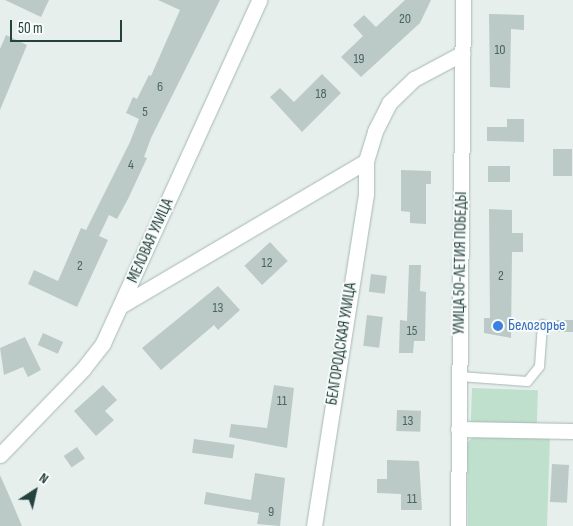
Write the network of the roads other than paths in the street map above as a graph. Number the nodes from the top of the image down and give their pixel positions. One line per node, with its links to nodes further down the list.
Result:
1 (259, 0): 5 (street, МЕЛОВАЯ УЛИЦА)
2 (463, 0): 3 (street, УЛИЦА 50-ЛЕТИЯ ПОБЕДЫ)
3 (463, 52): 4 (street, БЕЛГОРОДСКАЯ УЛИЦА); 7 (street, УЛИЦА 50-ЛЕТИЯ ПОБЕДЫ)
4 (366, 161): 5 (street); 11 (street, БЕЛГОРОДСКАЯ УЛИЦА)
5 (122, 305): 10 (street, МЕЛОВАЯ УЛИЦА)
6 (542, 324): 7 (lane)
7 (459, 376): 8 (street, УЛИЦА 50-ЛЕТИЯ ПОБЕДЫ)
8 (458, 429): 9 (street); 12 (street, УЛИЦА 50-ЛЕТИЯ ПОБЕДЫ)
9 (573, 431)
10 (0, 455)
11 (314, 526)
12 (458, 526)

